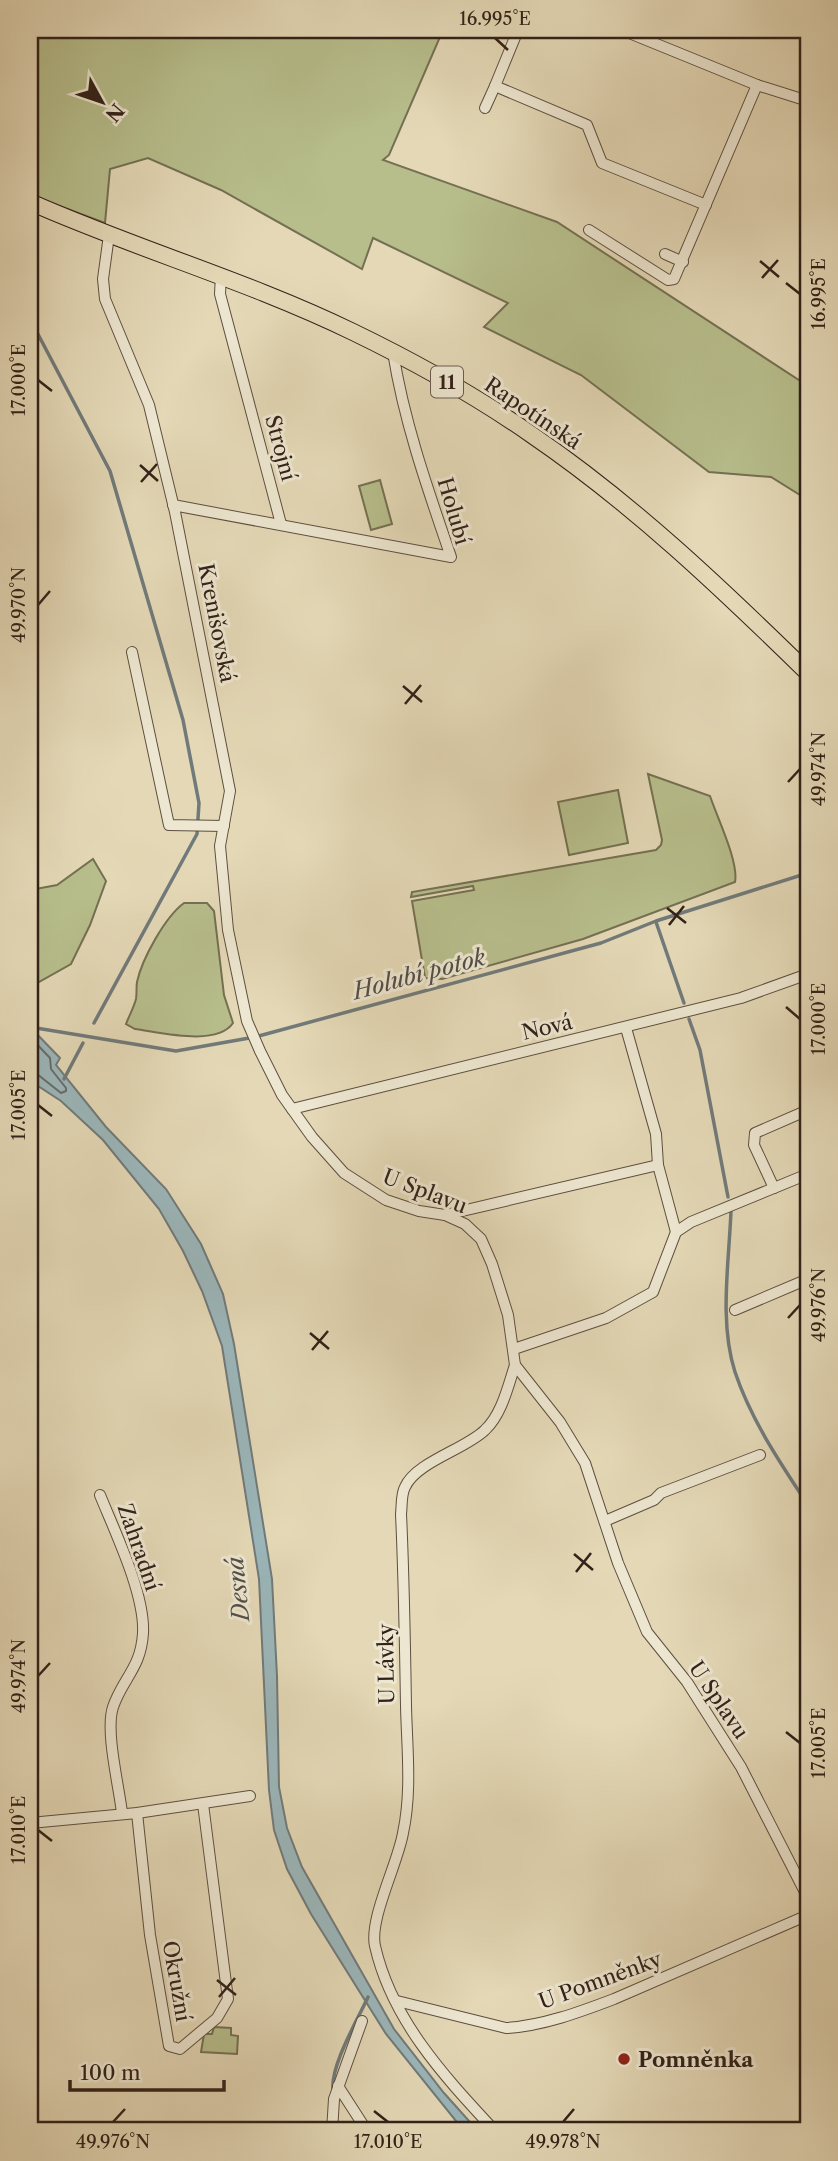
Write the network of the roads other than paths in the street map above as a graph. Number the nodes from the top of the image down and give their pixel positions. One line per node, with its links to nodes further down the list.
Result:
1 (518, 30): 4 (street)
2 (622, 30): 3 (street)
3 (757, 85): 6 (street); 10 (street)
4 (495, 86): 8 (street); 10 (street)
5 (808, 93): 6 (street)
6 (797, 97): 7 (street)
7 (808, 101)
8 (485, 108)
9 (30, 202): 12 (main road, Rapotínská / 11)
10 (706, 205): 14 (street)
11 (589, 230): 14 (street)
12 (109, 235): 15 (main road, Rapotínská / 11); 17 (street, Krenišovská)
13 (664, 254): 14 (street)
14 (683, 262)
15 (221, 275): 16 (main road, Rapotínská / 11); 18 (street, Strojní)
16 (393, 352): 18 (street, Holubí); 20 (main road, Rapotínská / 11)
17 (173, 505): 18 (street); 21 (street, Krenišovská)
18 (281, 524)
19 (132, 652): 21 (street)
20 (808, 673)
21 (224, 826): 23 (street, Krenišovská)
22 (808, 975): 24 (street, Nová)
23 (250, 1027): 25 (street, U Splavu)
24 (625, 1028): 25 (street, Nová); 27 (street)
25 (292, 1109): 30 (street, U Splavu)
26 (808, 1110): 29 (street)
27 (658, 1165): 30 (street); 31 (street)
28 (808, 1174): 29 (street)
29 (774, 1188): 31 (street)
30 (445, 1215): 34 (street, U Splavu)
31 (677, 1232): 34 (street)
32 (808, 1279): 33 (street)
33 (735, 1310)
34 (514, 1349): 35 (street, U Splavu)
35 (515, 1365): 38 (street, U Splavu); 46 (street, U Lávky)
36 (760, 1455): 38 (street)
37 (100, 1495): 41 (street, Zahradní)
38 (605, 1521): 44 (street, U Splavu)
39 (250, 1796): 40 (street)
40 (203, 1804): 42 (street); 42 (street, Okružní)
41 (122, 1813): 42 (street); 43 (street)
42 (137, 1813)
43 (30, 1823)
44 (808, 1898)
45 (808, 1915): 46 (street, U Pomněnky)
46 (397, 2001): 51 (street)
47 (362, 2021): 48 (street)
48 (336, 2091): 49 (street); 50 (street)
49 (332, 2131)
50 (367, 2131)
51 (495, 2131)

